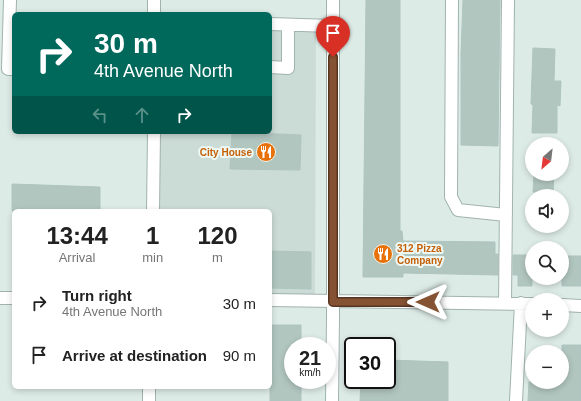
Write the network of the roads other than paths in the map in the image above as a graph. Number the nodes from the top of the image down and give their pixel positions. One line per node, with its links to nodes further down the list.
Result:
1 (10, 0): 11 (street)
2 (154, 0): 6 (street)
3 (333, 0): 9 (street)
4 (452, 0): 14 (street)
5 (508, 0): 14 (street)
6 (154, 12)
7 (272, 24): 8 (street)
8 (288, 25): 9 (street); 10 (street)
9 (333, 26): 18 (street)
10 (272, 67)
11 (12, 70)
12 (154, 134): 13 (street)
13 (153, 209)
14 (506, 215): 19 (street)
15 (0, 298): 16 (street)
16 (12, 298)
17 (272, 300): 18 (street)
18 (333, 302): 19 (street); 26 (street)
19 (505, 303): 20 (street)
20 (525, 304)
21 (569, 305): 22 (street)
22 (581, 306)
23 (525, 314): 27 (street)
24 (149, 389): 25 (street)
25 (149, 401)
26 (332, 401)
27 (516, 401)

